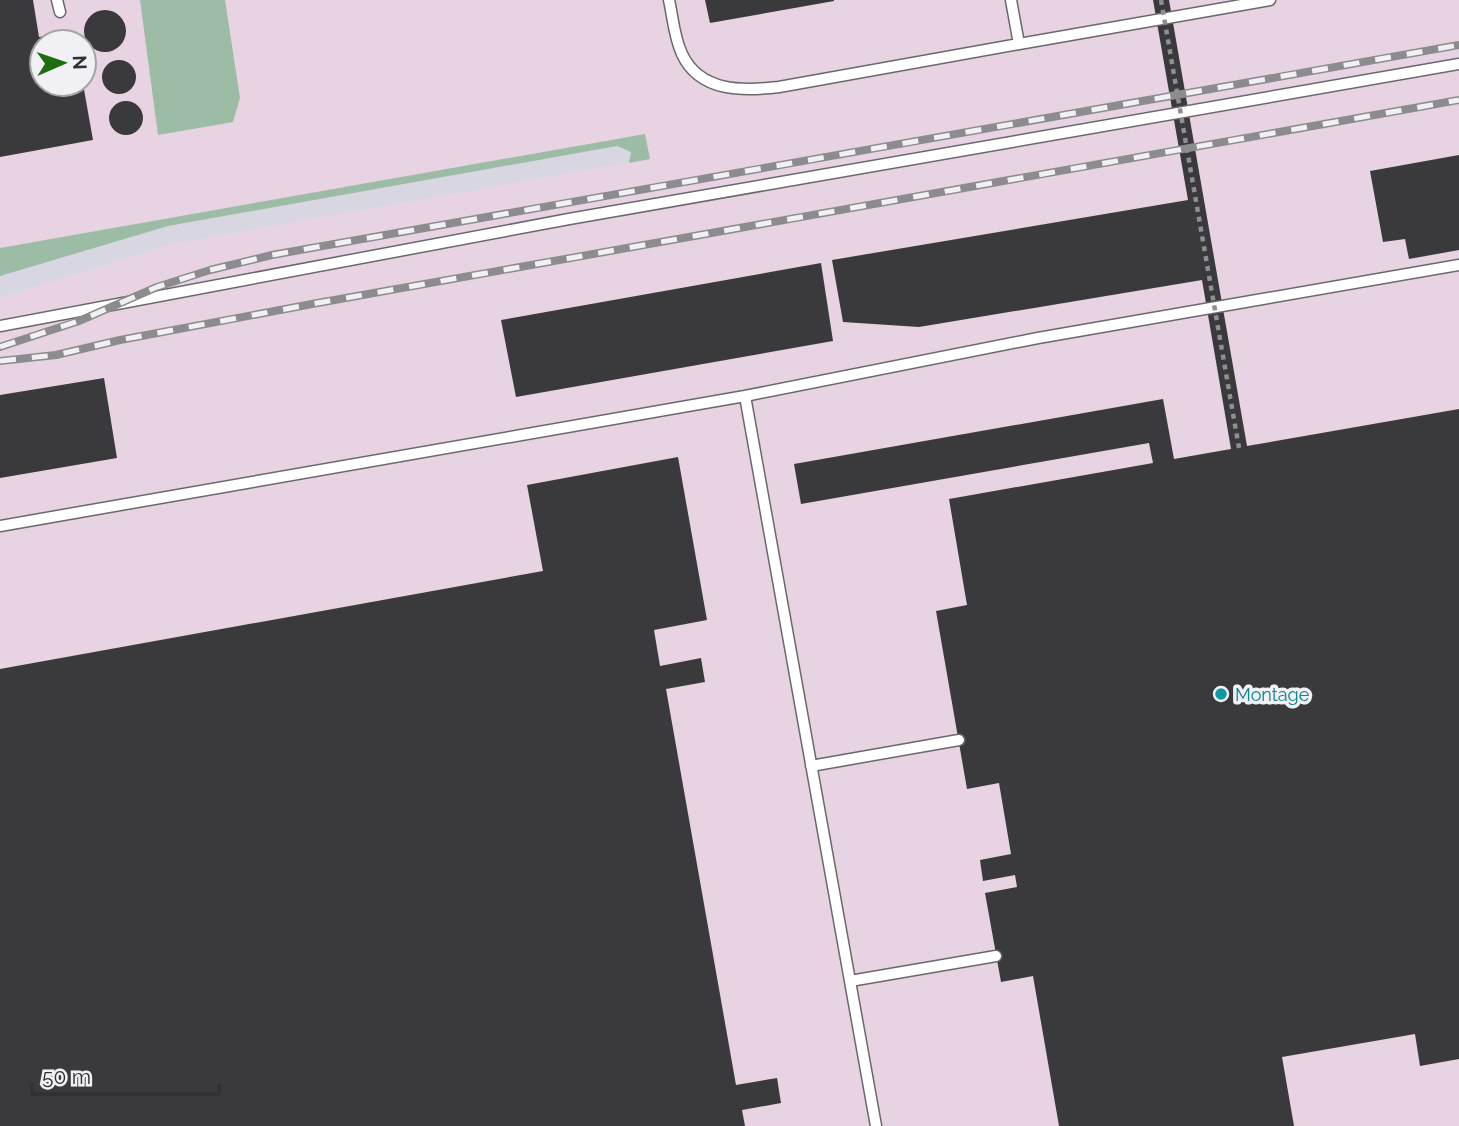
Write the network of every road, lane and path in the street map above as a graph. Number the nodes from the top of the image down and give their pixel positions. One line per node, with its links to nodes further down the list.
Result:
1 (57, 0): 7 (lane)
2 (669, 0): 8 (lane)
3 (1011, 0): 8 (lane)
4 (1161, 0): 13 (path, bridge)
5 (1270, 0): 6 (lane)
6 (1211, 5): 8 (lane)
7 (60, 12)
8 (1019, 44)
9 (1459, 65): 11 (lane)
10 (1459, 265): 12 (lane)
11 (0, 326)
12 (745, 396): 14 (lane); 16 (lane)
13 (1239, 448)
14 (0, 526)
15 (959, 740): 16 (lane)
16 (811, 766): 18 (lane)
17 (996, 956): 18 (lane)
18 (850, 981): 19 (lane)
19 (876, 1126)

